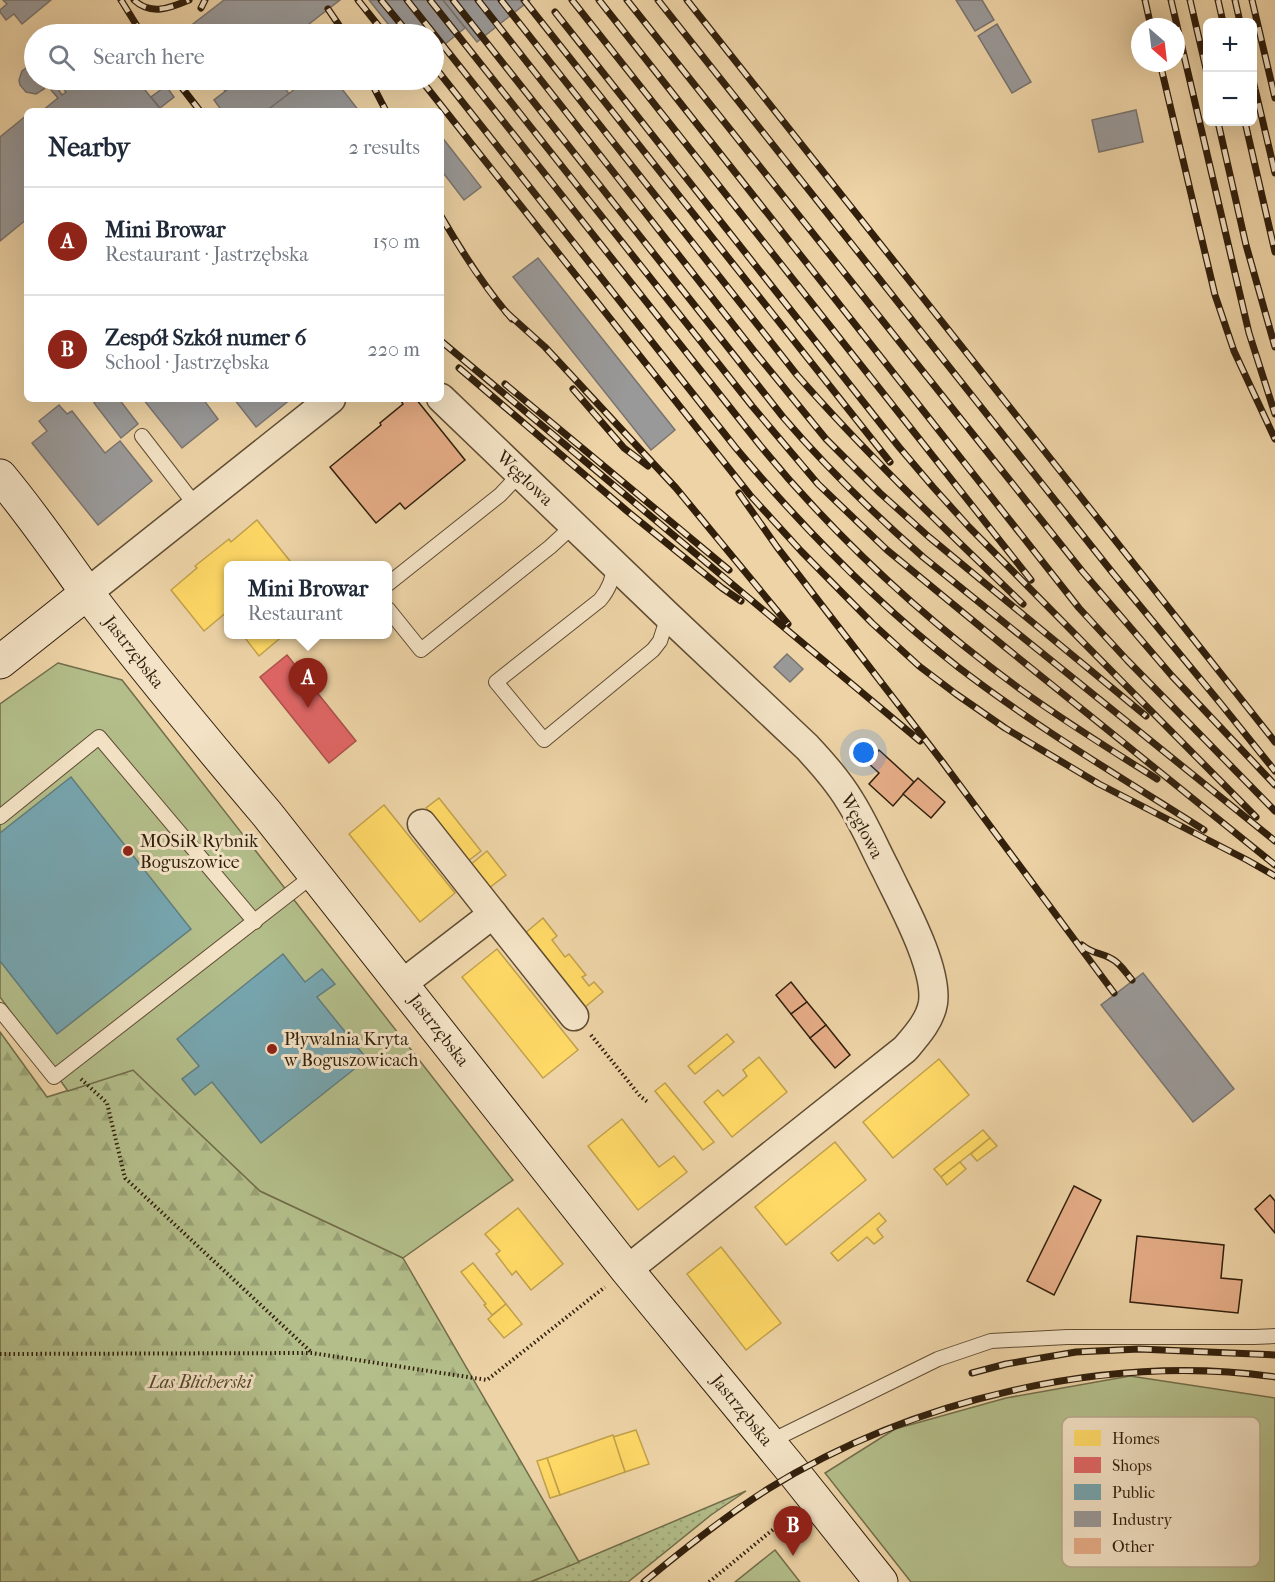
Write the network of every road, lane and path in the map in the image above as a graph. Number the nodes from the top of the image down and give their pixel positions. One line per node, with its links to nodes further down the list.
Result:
1 (444, 401): 4 (street, Węglowa)
2 (328, 402): 6 (street)
3 (142, 436): 6 (lane)
4 (520, 474): 7 (street, Węglowa); 9 (lane)
5 (0, 476): 10 (street, Jastrzębska)
6 (196, 506): 10 (street)
7 (574, 525): 8 (street, Węglowa); 11 (lane)
8 (615, 564): 12 (street, Węglowa); 12 (lane)
9 (392, 580)
10 (87, 593): 13 (street); 16 (street, Jastrzębska)
11 (392, 615)
12 (668, 616): 24 (street, Węglowa)
13 (0, 662)
14 (0, 817): 18 (lane)
15 (422, 824): 17 (street)
16 (315, 874): 18 (lane); 19 (street, Jastrzębska)
17 (493, 914): 19 (street); 21 (street)
18 (255, 922): 22 (lane)
19 (402, 984): 24 (street, Jastrzębska)
20 (0, 1010): 22 (lane)
21 (574, 1016): 23 (path)
22 (68, 1066): 26 (path)
23 (649, 1103)
24 (627, 1270): 26 (path); 28 (street, Jastrzębska)
25 (1275, 1336): 28 (lane)
26 (312, 1353): 27 (path)
27 (0, 1354)
28 (769, 1442): 29 (street, Jastrzębska)
29 (813, 1497): 30 (path); 31 (street, Jastrzębska)
30 (709, 1582)
31 (881, 1582)

